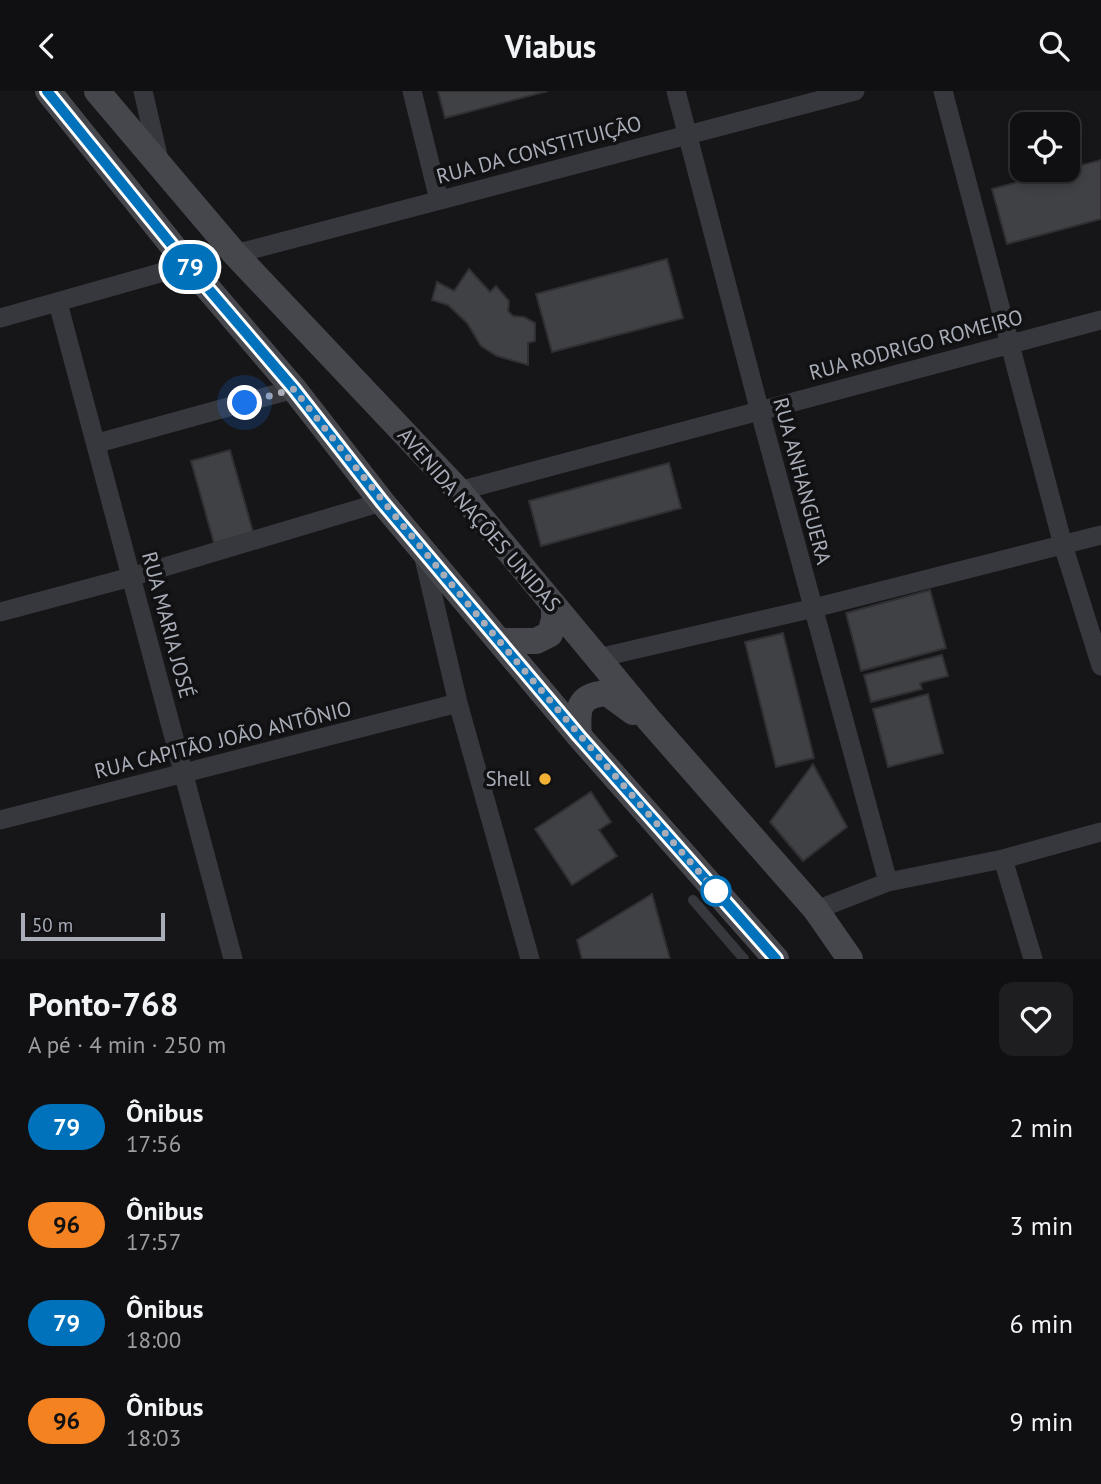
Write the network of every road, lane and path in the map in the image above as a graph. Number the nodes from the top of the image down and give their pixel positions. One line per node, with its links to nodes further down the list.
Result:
1 (47, 91): 12 (main road)
2 (97, 91): 9 (main road, AVENIDA NAÇÕES UNIDAS)
3 (143, 91): 9 (street)
4 (412, 91): 10 (street)
5 (676, 91): 8 (street, RUA ANHANGUERA)
6 (855, 91): 8 (street, RUA DA CONSTITUIÇÃO)
7 (943, 91): 16 (street)
8 (688, 135): 10 (street, RUA DA CONSTITUIÇÃO); 18 (street, RUA ANHANGUERA)
9 (161, 168): 11 (main road, AVENIDA NAÇÕES UNIDAS)
10 (439, 200): 11 (street, RUA DA CONSTITUIÇÃO)
11 (235, 254): 20 (main road, AVENIDA NAÇÕES UNIDAS)
12 (188, 265): 13 (street); 17 (main road)
13 (58, 303): 14 (street); 19 (street, RUA MARIA JOSÉ)
14 (0, 319)
15 (1101, 320): 16 (street, RUA RODRIGO ROMEIRO)
16 (1011, 342): 18 (street, RUA RODRIGO ROMEIRO); 23 (street)
17 (294, 389): 19 (street); 21 (main road)
18 (760, 412): 20 (street, RUA RODRIGO ROMEIRO); 27 (street, RUA ANHANGUERA)
19 (98, 443): 25 (street, RUA MARIA JOSÉ)
20 (458, 491): 26 (main road, AVENIDA NAÇÕES UNIDAS)
21 (382, 502): 24 (main road); 25 (street)
22 (1101, 535): 23 (street)
23 (1063, 545): 27 (street); 31 (street)
24 (421, 546): 29 (main road); 32 (street)
25 (131, 577): 28 (street); 35 (street, RUA MARIA JOSÉ)
26 (554, 606): 29 (main road); 30 (main road, AVENIDA NAÇÕES UNIDAS)
27 (814, 608): 30 (street); 39 (street, RUA ANHANGUERA)
28 (0, 612)
29 (501, 641): 34 (main road)
30 (598, 658): 33 (main road, AVENIDA NAÇÕES UNIDAS)
31 (1101, 666)
32 (458, 703): 35 (street, RUA CAPITÃO JOÃO ANTÔNIO); 43 (street)
33 (650, 721): 34 (main road); 41 (main road, AVENIDA NAÇÕES UNIDAS)
34 (579, 736): 45 (main road)
35 (183, 774): 36 (street, RUA CAPITÃO JOÃO ANTÔNIO); 42 (street, RUA MARIA JOSÉ)
36 (0, 820)
37 (1101, 832): 38 (street)
38 (1003, 859): 39 (street); 47 (street)
39 (888, 882): 41 (street)
40 (694, 900): 44 (lane)
41 (816, 910): 46 (main road, AVENIDA NAÇÕES UNIDAS)
42 (233, 959)
43 (530, 959)
44 (744, 959)
45 (776, 959)
46 (850, 959)
47 (1033, 959)

